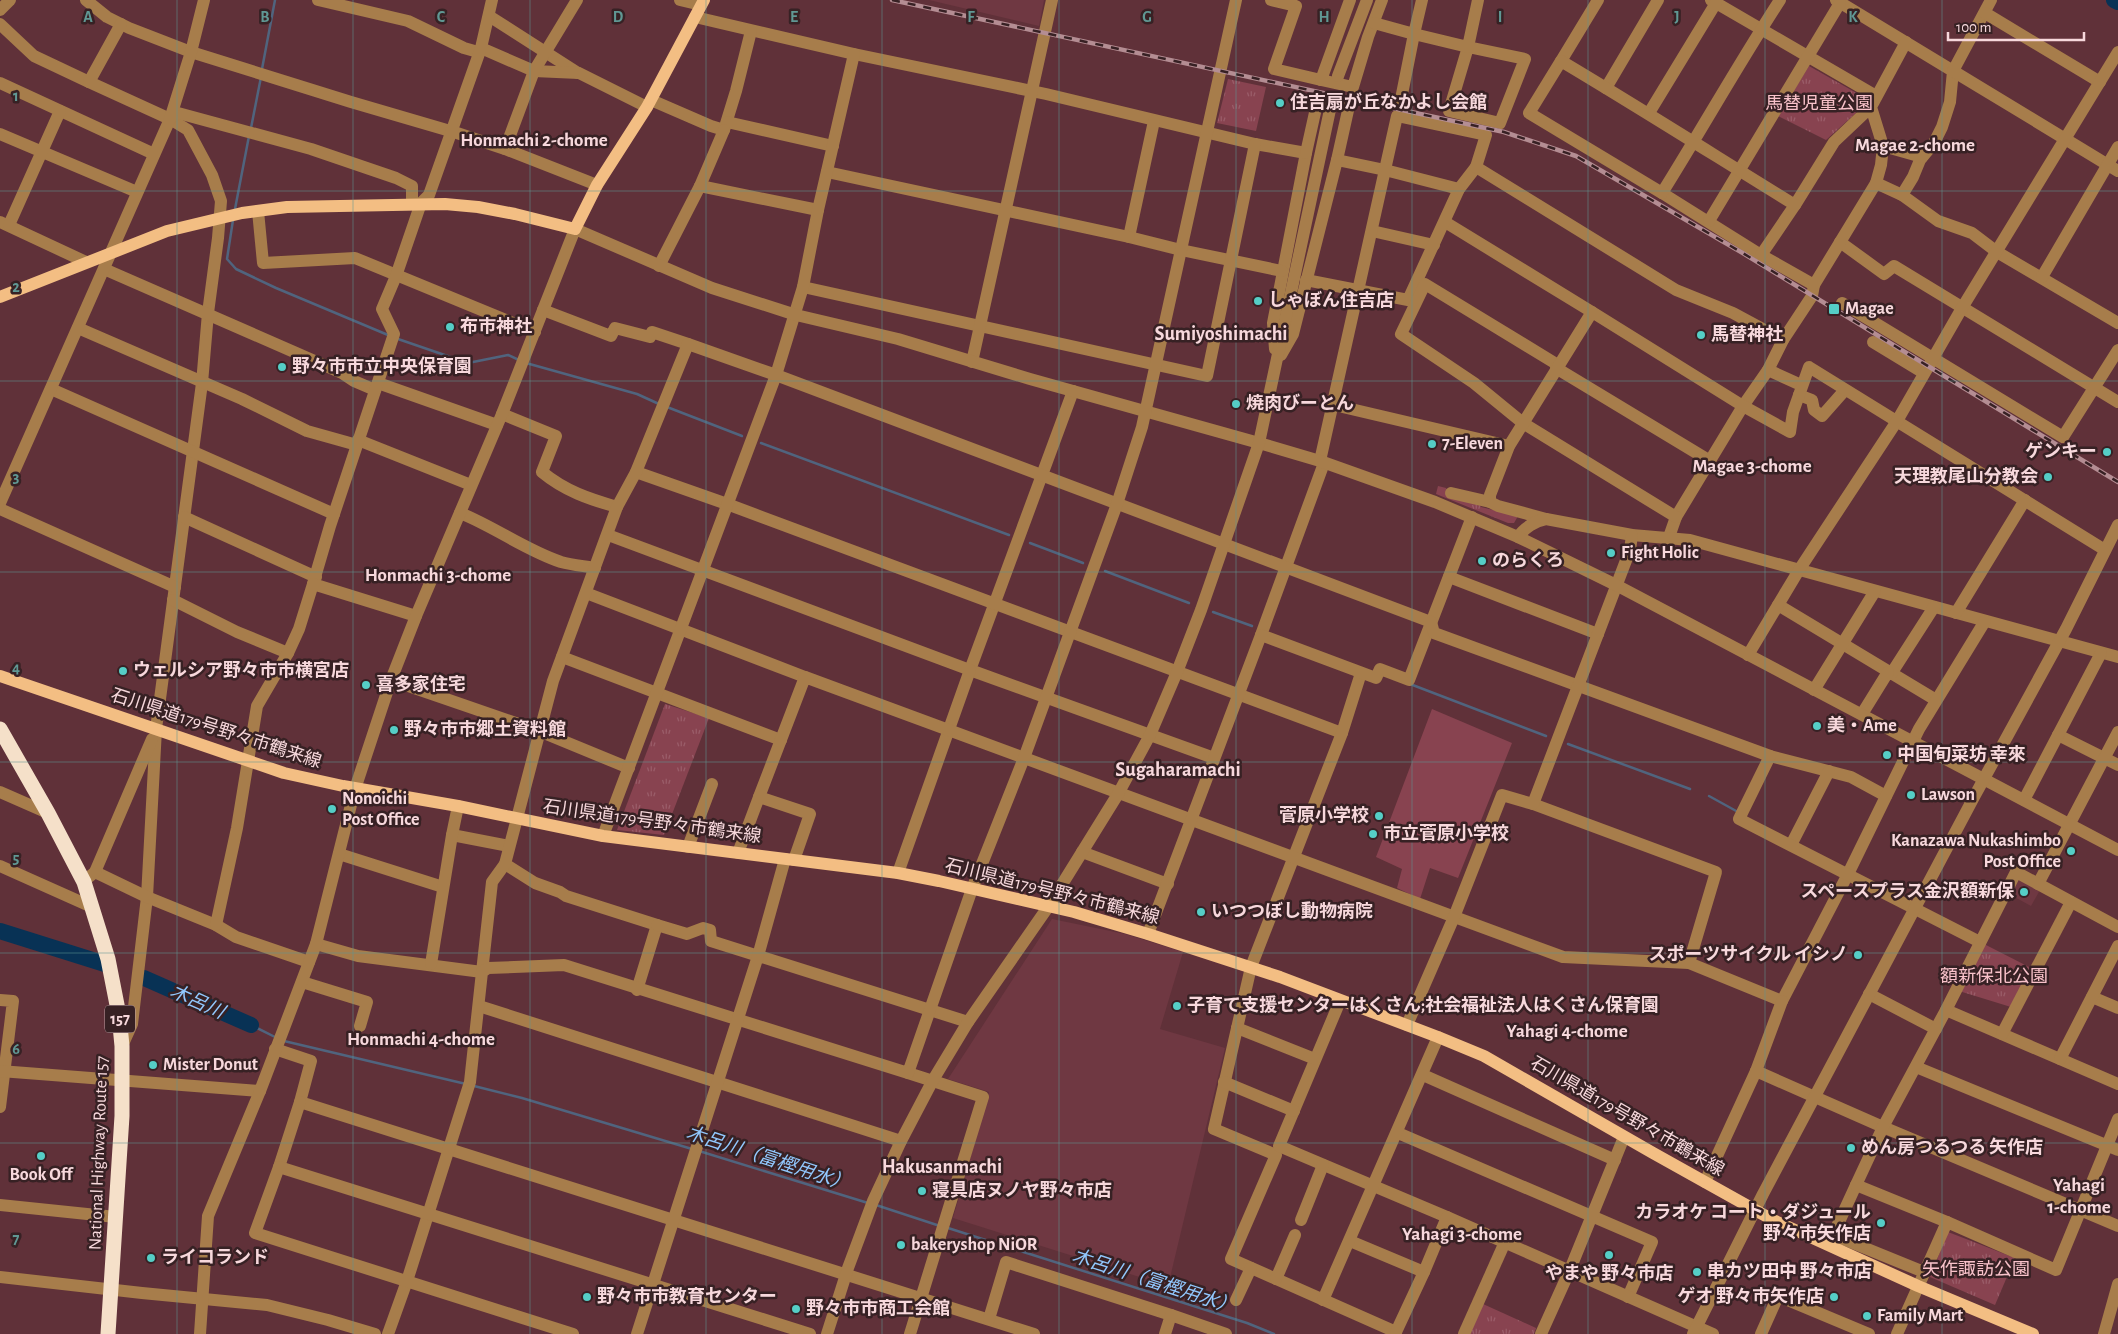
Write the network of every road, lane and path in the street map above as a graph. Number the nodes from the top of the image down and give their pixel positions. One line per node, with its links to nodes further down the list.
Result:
1 (10, 0): 24 (street)
2 (86, 0): 29 (street)
3 (204, 0): 37 (street)
4 (318, 0): 35 (street)
5 (492, 0): 26 (street)
6 (577, 0): 36 (street)
7 (680, 0): 23 (street)
8 (1052, 0): 51 (street)
9 (1236, 0): 62 (street)
10 (1271, 0): 22 (street)
11 (1350, 0): 46 (street)
12 (1367, 0): 45 (street)
13 (1382, 0): 27 (street)
14 (1422, 0): 32 (street)
15 (1478, 0): 34 (street)
16 (1598, 0): 41 (street)
17 (1658, 0): 50 (street)
18 (1780, 0): 31 (street)
19 (1991, 0): 25 (street)
20 (1838, 1): 33 (street); 40 (street)
21 (1714, 2): 31 (street); 57 (street)
22 (1297, 3): 46 (street)
23 (700, 7): 30 (street); 54 (main road)
24 (0, 10)
25 (1985, 13): 43 (street); 48 (street)
26 (489, 16): 35 (street); 36 (street)
27 (1374, 23): 32 (street); 46 (street)
28 (0, 24): 47 (street)
29 (121, 24): 37 (street); 47 (street)
30 (751, 30): 39 (street); 60 (street)
31 (1761, 30): 40 (street); 65 (street)
32 (1414, 34): 34 (street); 52 (street)
33 (1906, 42): 43 (street); 53 (street)
34 (1468, 47): 34 (street)
35 (479, 50): 42 (street); 61 (street)
36 (546, 50): 42 (street); 44 (street)
37 (191, 52): 58 (street); 61 (street)
38 (2118, 52): 48 (street)
39 (854, 54): 51 (street); 67 (street)
40 (1807, 58): 53 (street); 79 (street)
41 (1561, 61): 50 (street); 86 (street)
42 (534, 70): 44 (street); 70 (street)
43 (1953, 71): 64 (street); 74 (street)
44 (579, 74): 54 (street)
45 (1338, 76)
46 (1321, 80)
47 (89, 82): 58 (street)
48 (2100, 82): 64 (street)
49 (0, 83): 56 (street)
50 (1606, 88): 57 (street)
51 (1031, 92): 59 (street); 91 (street)
52 (1401, 99)
53 (1873, 101): 68 (street); 89 (street)
54 (649, 103): 60 (street); 82 (main road)
55 (1331, 105): 135 (street)
56 (60, 112): 71 (street); 73 (street)
57 (1649, 113): 65 (street)
58 (170, 119): 73 (street); 88 (street); 93 (street)
59 (1154, 120): 62 (street); 99 (street)
60 (726, 126): 67 (street); 83 (street)
61 (450, 131): 70 (street); 88 (street)
62 (1208, 132): 66 (street); 102 (street)
63 (0, 134): 71 (street)
64 (2065, 140): 77 (street); 103 (street)
65 (1694, 142): 79 (street); 86 (street)
66 (1255, 144): 72 (street); 106 (street)
67 (833, 146): 80 (street)
68 (1883, 146): 74 (street); 81 (street)
69 (2118, 148): 77 (street)
70 (505, 149): 82 (street)
71 (43, 152): 85 (street); 96 (street)
72 (1306, 153): 75 (street); 110 (street)
73 (154, 154): 85 (street)
74 (1922, 157): 87 (street)
75 (1337, 160): 78 (street); 113 (street)
76 (1476, 167): 78 (street); 84 (street); 129 (street)
77 (2113, 168): 112 (street)
78 (1385, 170): 84 (street); 98 (street)
79 (1738, 170): 89 (street); 94 (street)
80 (827, 172): 90 (street); 91 (street)
81 (1876, 183): 87 (street); 100 (street)
82 (597, 185): 97 (main road)
83 (700, 186): 90 (street); 108 (street)
84 (1458, 189): 95 (street)
85 (138, 192): 104 (street)
86 (1662, 193): 94 (street)
87 (1902, 195): 103 (street)
88 (417, 203): 92 (main road); 97 (main road); 111 (street)
89 (1795, 205): 105 (street)
90 (818, 210): 115 (street)
91 (1007, 210): 99 (street); 126 (street)
92 (258, 211): 93 (main road); 111 (street)
93 (229, 216): 104 (main road); 123 (street)
94 (1709, 221): 105 (street)
95 (1445, 222): 101 (street); 122 (street)
96 (4, 224): 107 (street)
97 (575, 229): 108 (street); 121 (street)
98 (1372, 231): 101 (street); 116 (street)
99 (1129, 237): 102 (street)
100 (1840, 242): 114 (street); 120 (street)
101 (1434, 245): 118 (street)
102 (1181, 250): 106 (street); 136 (street)
103 (1997, 252): 112 (street); 120 (street)
104 (110, 254): 107 (main road); 109 (street)
105 (1761, 255): 114 (street)
106 (1231, 261): 110 (street); 136 (street)
107 (86, 262): 117 (main road)
108 (659, 266): 124 (street)
109 (104, 269): 123 (street); 127 (street)
110 (1282, 271): 135 (street)
111 (396, 276): 128 (street); 142 (street)
112 (2042, 277): 125 (street)
113 (1306, 280): 116 (street); 135 (street)
114 (1814, 285): 129 (street)
115 (803, 287): 124 (street); 126 (street)
116 (1359, 289): 118 (street); 149 (street)
117 (2, 295)
118 (1412, 302): 137 (street); 154 (street)
119 (1842, 303): 133 (street)
120 (1962, 308): 133 (street); 143 (street)
121 (543, 310): 128 (street); 131 (street)
122 (1592, 312): 137 (street); 150 (street)
123 (208, 313): 141 (street); 142 (street)
124 (796, 315): 134 (street); 140 (street)
125 (2118, 323)
126 (980, 327): 134 (street); 136 (street)
127 (78, 328): 141 (street); 144 (street)
128 (535, 332): 152 (street)
129 (1783, 340): 138 (street)
130 (1873, 342): 139 (street)
131 (688, 344): 140 (street); 161 (street)
132 (2118, 350): 143 (street)
133 (1934, 358): 139 (street); 143 (street)
134 (972, 362): 147 (street)
135 (1276, 363): 156 (street)
136 (1154, 365): 151 (street)
137 (1557, 366): 154 (street); 159 (street)
138 (1768, 370): 145 (street); 150 (street)
139 (1924, 373): 153 (street)
140 (776, 376): 162 (street); 168 (street)
141 (202, 383): 155 (street); 158 (street)
142 (376, 386): 152 (street); 155 (street)
143 (2094, 387): 148 (street)
144 (51, 389): 158 (street); 167 (street)
145 (1800, 390): 146 (street); 146 (street); 150 (street)
146 (1845, 390): 153 (street)
147 (1073, 391): 151 (street); 162 (street)
148 (2118, 402)
149 (1334, 405): 157 (street); 160 (street)
150 (1743, 406): 159 (street)
151 (1146, 412): 156 (street); 169 (street)
152 (500, 420): 163 (street); 170 (street)
153 (1897, 422): 165 (street); 188 (street)
154 (1523, 423): 157 (street); 174 (street)
155 (358, 442): 163 (street); 173 (street)
156 (1259, 443): 160 (street); 183 (street)
157 (1509, 446): 166 (street)
158 (193, 451): 173 (street); 175 (street)
159 (1710, 461): 174 (street)
160 (1322, 462): 176 (street); 185 (street)
161 (636, 472): 168 (street); 170 (street)
162 (1042, 477): 169 (street); 197 (street)
163 (471, 485): 172 (street)
164 (1451, 493): 166 (street)
165 (2024, 500): 184 (street); 199 (street)
166 (1490, 502): 177 (street)
167 (0, 503)
168 (726, 504): 187 (street); 197 (street)
169 (1117, 504): 183 (street); 204 (street)
170 (617, 507): 179 (street)
171 (0, 509): 192 (street)
172 (460, 513): 186 (street); 200 (street)
173 (334, 514): 190 (street)
174 (1676, 516): 182 (street)
175 (184, 517): 190 (street); 192 (street)
176 (1472, 517): 181 (street); 189 (street)
177 (1546, 519): 180 (street); 181 (street)
178 (2118, 525): 184 (street)
179 (608, 535): 186 (street); 187 (street)
180 (1632, 535): 182 (street); 191 (street)
181 (1518, 537): 191 (street)
182 (1669, 537): 188 (street)
183 (1224, 544): 185 (street); 215 (street)
184 (2110, 548): 207 (street)
185 (1287, 567): 202 (street); 206 (street)
186 (596, 568): 194 (street)
187 (703, 570): 203 (street); 214 (street)
188 (1799, 570): 193 (street); 196 (street)
189 (1449, 577): 202 (street); 205 (street)
190 (314, 580): 200 (street); 209 (street)
191 (1616, 585): 205 (street); 211 (street)
192 (175, 587): 195 (street)
193 (1875, 591): 198 (street); 208 (street)
194 (586, 593): 203 (street); 212 (street)
195 (173, 600): 209 (street); 229 (street)
196 (1778, 604): 208 (street); 211 (street)
197 (995, 605): 204 (street); 214 (street)
198 (1934, 607): 199 (street); 216 (street)
199 (1956, 613): 201 (street)
200 (416, 616): 220 (street)
201 (1985, 621): 207 (street); 226 (street)
202 (1431, 622): 217 (street); 221 (street)
203 (680, 629): 219 (street); 223 (street)
204 (1069, 632): 215 (street); 225 (street)
205 (1598, 634): 221 (street)
206 (1261, 635): 217 (street); 224 (street)
207 (2059, 641): 210 (street); 246 (street)
208 (1842, 644): 216 (street); 222 (street)
209 (288, 653): 242 (street)
210 (2101, 653): 213 (street); 234 (street)
211 (1748, 655): 222 (street)
212 (562, 657): 223 (street); 231 (street)
213 (2118, 657)
214 (970, 670): 225 (street); 230 (street)
215 (1177, 672): 224 (street); 235 (street)
216 (1890, 672): 226 (street); 227 (street)
217 (1361, 673): 233 (street)
218 (0, 676): 229 (main road, 石川県道179号野々市鶴来線)
219 (805, 677): 230 (street); 236 (street)
220 (391, 680): 231 (street); 248 (street)
221 (1579, 686): 238 (street); 254 (street)
222 (1814, 690): 227 (street)
223 (656, 694): 236 (street); 244 (street)
224 (1237, 694): 233 (street); 240 (street)
225 (1045, 696): 235 (street); 239 (street)
226 (1936, 700): 237 (street)
227 (1862, 714): 237 (street)
228 (0, 729): 256 (highway, National Highway Route 157 / 157)
229 (156, 729): 242 (main road, 石川県道179号野々市鶴来線); 275 (street); 280 (street)
230 (948, 730): 239 (street); 273 (street)
231 (539, 731): 244 (street); 257 (street)
232 (2118, 732): 241 (street)
233 (1342, 733): 269 (street)
234 (2058, 734): 241 (street); 253 (street)
235 (1150, 735): 240 (street); 250 (street)
236 (781, 740): 252 (street)
237 (1913, 742): 246 (street); 251 (street)
238 (1770, 756): 245 (street); 262 (street)
239 (1024, 758): 250 (street); 279 (street)
240 (1214, 758): 258 (street)
241 (2104, 758): 243 (street); 259 (street)
242 (248, 761): 248 (main road, 石川県道179号野々市鶴来線); 286 (street)
243 (2118, 765)
244 (628, 768): 261 (street)
245 (1828, 771): 251 (street); 262 (street)
246 (1984, 779): 253 (street); 284 (street)
247 (712, 784): 264 (street)
248 (355, 788): 255 (main road, 石川県道179号野々市鶴来線); 268 (street)
249 (0, 792): 256 (street)
250 (1118, 794): 258 (street); 266 (street)
251 (1886, 796): 274 (street)
252 (759, 797): 267 (street); 270 (street)
253 (2024, 800): 259 (street)
254 (1533, 804): 285 (street); 295 (street)
255 (458, 806): 257 (main road, 石川県道179号野々市鶴来線); 260 (street)
256 (48, 813): 275 (highway, National Highway Route 157 / 157)
257 (516, 818): 261 (main road, 石川県道179号野々市鶴来線); 263 (street)
258 (1192, 820): 269 (street); 276 (street)
259 (2070, 824): 265 (street); 277 (street)
260 (452, 835): 263 (street); 278 (street)
261 (603, 836): 264 (main road, 石川県道179号野々市鶴来線)
262 (1791, 845): 274 (street)
263 (509, 846): 271 (street)
264 (688, 847): 267 (main road, 石川県道179号野々市鶴来線)
265 (2118, 850)
266 (1082, 852): 276 (street); 283 (street)
267 (738, 853): 270 (main road, 石川県道179号野々市鶴来線)
268 (338, 854): 278 (street); 291 (street)
269 (1294, 858): 285 (street); 297 (street)
270 (789, 860): 273 (main road, 石川県道179号野々市鶴来線); 293 (street)
271 (505, 864): 287 (street); 298 (street)
272 (0, 866): 282 (street)
273 (898, 873): 279 (main road, 石川県道179号野々市鶴来線)
274 (1848, 874): 284 (street); 305 (street)
275 (89, 877): 280 (street); 282 (highway, National Highway Route 157 / 157)
276 (1168, 884): 289 (street)
277 (2038, 884): 281 (street); 290 (street)
278 (443, 887): 296 (street)
279 (972, 889): 283 (main road, 石川県道179号野々市鶴来線); 308 (street)
280 (147, 896): 286 (street); 319 (street)
281 (2071, 902): 288 (street); 316 (street)
282 (92, 906): 319 (highway, National Highway Route 157 / 157)
283 (1048, 907): 289 (main road, 石川県道179号野々市鶴来線); 311 (street)
284 (1915, 908): 290 (street); 301 (street)
285 (1454, 917): 295 (street); 312 (street)
286 (216, 925): 294 (street)
287 (657, 925): 293 (street); 300 (street)
288 (2118, 927)
289 (1148, 934): 297 (main road, 石川県道179号野々市鶴来線)
290 (1980, 942): 309 (street)
291 (316, 944): 294 (street); 296 (street)
292 (2118, 946): 302 (street)
293 (758, 956): 308 (street); 310 (street)
294 (310, 962): 299 (street)
295 (1689, 963): 305 (street)
296 (431, 964): 298 (street)
297 (1251, 967): 304 (main road, 石川県道179号野々市鶴来線); 314 (street)
298 (482, 972): 300 (street); 306 (street)
299 (302, 982): 313 (street); 318 (street)
300 (637, 990): 310 (street)
301 (1869, 994): 315 (street); 333 (street)
302 (2092, 997): 307 (street); 321 (street)
303 (0, 1000): 323 (street)
304 (1340, 1001): 312 (main road, 石川県道179号野々市鶴来線); 320 (street)
305 (1782, 1001): 324 (street)
306 (479, 1006): 329 (street); 342 (street)
307 (2118, 1008)
308 (928, 1010): 311 (street); 325 (street)
309 (1946, 1010): 315 (street); 316 (street)
310 (736, 1020): 325 (street); 329 (street)
311 (968, 1022): 328 (street)
312 (1407, 1025): 317 (main road, 石川県道179号野々市鶴来線)
313 (360, 1026)
314 (1237, 1028): 320 (street); 330 (street)
315 (1936, 1029): 322 (street)
316 (2002, 1034): 321 (street)
317 (1438, 1037): 326 (street); 340 (main road, 石川県道179号野々市鶴来線)
318 (278, 1043): 332 (street); 334 (street)
319 (122, 1046): 327 (highway, National Highway Route 157 / 157)
320 (1316, 1059): 336 (street)
321 (2060, 1059): 331 (street)
322 (1916, 1067): 338 (street); 343 (street)
323 (2, 1071): 327 (street); 335 (street)
324 (1756, 1071): 333 (street); 348 (street)
325 (908, 1073): 328 (street)
326 (1423, 1075): 339 (street); 345 (street)
327 (122, 1080): 332 (street); 355 (highway, National Highway Route 157 / 157)
328 (933, 1080): 341 (street); 379 (street)
329 (717, 1082): 341 (street); 358 (street)
330 (1224, 1082): 336 (street); 344 (street)
331 (2118, 1084)
332 (260, 1091): 378 (street)
333 (1815, 1097): 338 (street); 352 (street)
334 (300, 1102): 342 (street); 347 (street)
335 (0, 1107)
336 (1294, 1111): 344 (street)
337 (2118, 1119): 343 (street)
338 (1883, 1128): 349 (street); 353 (street)
339 (1398, 1133): 350 (street); 357 (street)
340 (1624, 1137): 345 (street); 348 (main road, 石川県道179号野々市鶴来線)
341 (900, 1141): 369 (street)
342 (450, 1148): 354 (street); 358 (street)
343 (2112, 1148): 353 (street)
344 (1278, 1151): 346 (street); 365 (street)
345 (1615, 1160): 357 (street)
346 (1323, 1165): 350 (street); 359 (street)
347 (279, 1167): 354 (street); 372 (street)
348 (1705, 1182): 352 (main road, 石川県道179号野々市鶴来線)
349 (1856, 1185): 360 (street); 368 (street)
350 (1374, 1187): 356 (street); 363 (street)
351 (0, 1206): 355 (street)
352 (1756, 1210): 375 (main road, 石川県道179号野々市鶴来線); 384 (street)
353 (2081, 1210): 360 (street); 361 (street)
354 (429, 1212): 372 (street); 373 (street)
355 (116, 1217): 376 (highway, National Highway Route 157 / 157)
356 (1447, 1217): 364 (street); 366 (street)
357 (1592, 1217): 367 (street); 377 (street)
358 (674, 1220): 369 (street); 373 (street)
359 (1300, 1220)
360 (1947, 1222): 368 (street)
361 (2118, 1226)
362 (1295, 1235): 371 (street)
363 (1350, 1241): 366 (street); 381 (street)
364 (1504, 1242): 367 (street); 398 (street)
365 (1251, 1268): 371 (street); 380 (street)
366 (1424, 1272): 385 (street)
367 (1569, 1272): 377 (street); 399 (street)
368 (1924, 1272): 375 (street)
369 (846, 1274): 379 (street); 393 (street)
370 (0, 1277): 376 (street)
371 (1276, 1279): 381 (street)
372 (407, 1281): 389 (street); 390 (street)
373 (654, 1284): 391 (street); 392 (street)
374 (2118, 1284): 405 (street)
375 (1918, 1286): 403 (street); 404 (main road, 石川県道179号野々市鶴来線)
376 (111, 1290): 378 (street); 386 (highway, National Highway Route 157 / 157)
377 (1628, 1297): 384 (street)
378 (202, 1299): 387 (street); 388 (street)
379 (920, 1299): 383 (street); 394 (street)
380 (1236, 1300)
381 (1324, 1300): 385 (street)
382 (1170, 1314): 383 (street); 396 (street); 397 (street)
383 (989, 1319): 395 (street)
384 (1695, 1330): 400 (street)
385 (1395, 1333)
386 (108, 1334)
387 (200, 1334)
388 (375, 1334)
389 (388, 1334)
390 (573, 1334)
391 (637, 1334)
392 (810, 1334)
393 (827, 1334)
394 (910, 1334)
395 (1034, 1334)
396 (1165, 1334)
397 (1226, 1334)
398 (1464, 1334)
399 (1541, 1334)
400 (1713, 1334)
401 (1761, 1334): 402 (street)
402 (1869, 1334)
403 (1897, 1334)
404 (2033, 1334)
405 (2104, 1334)

